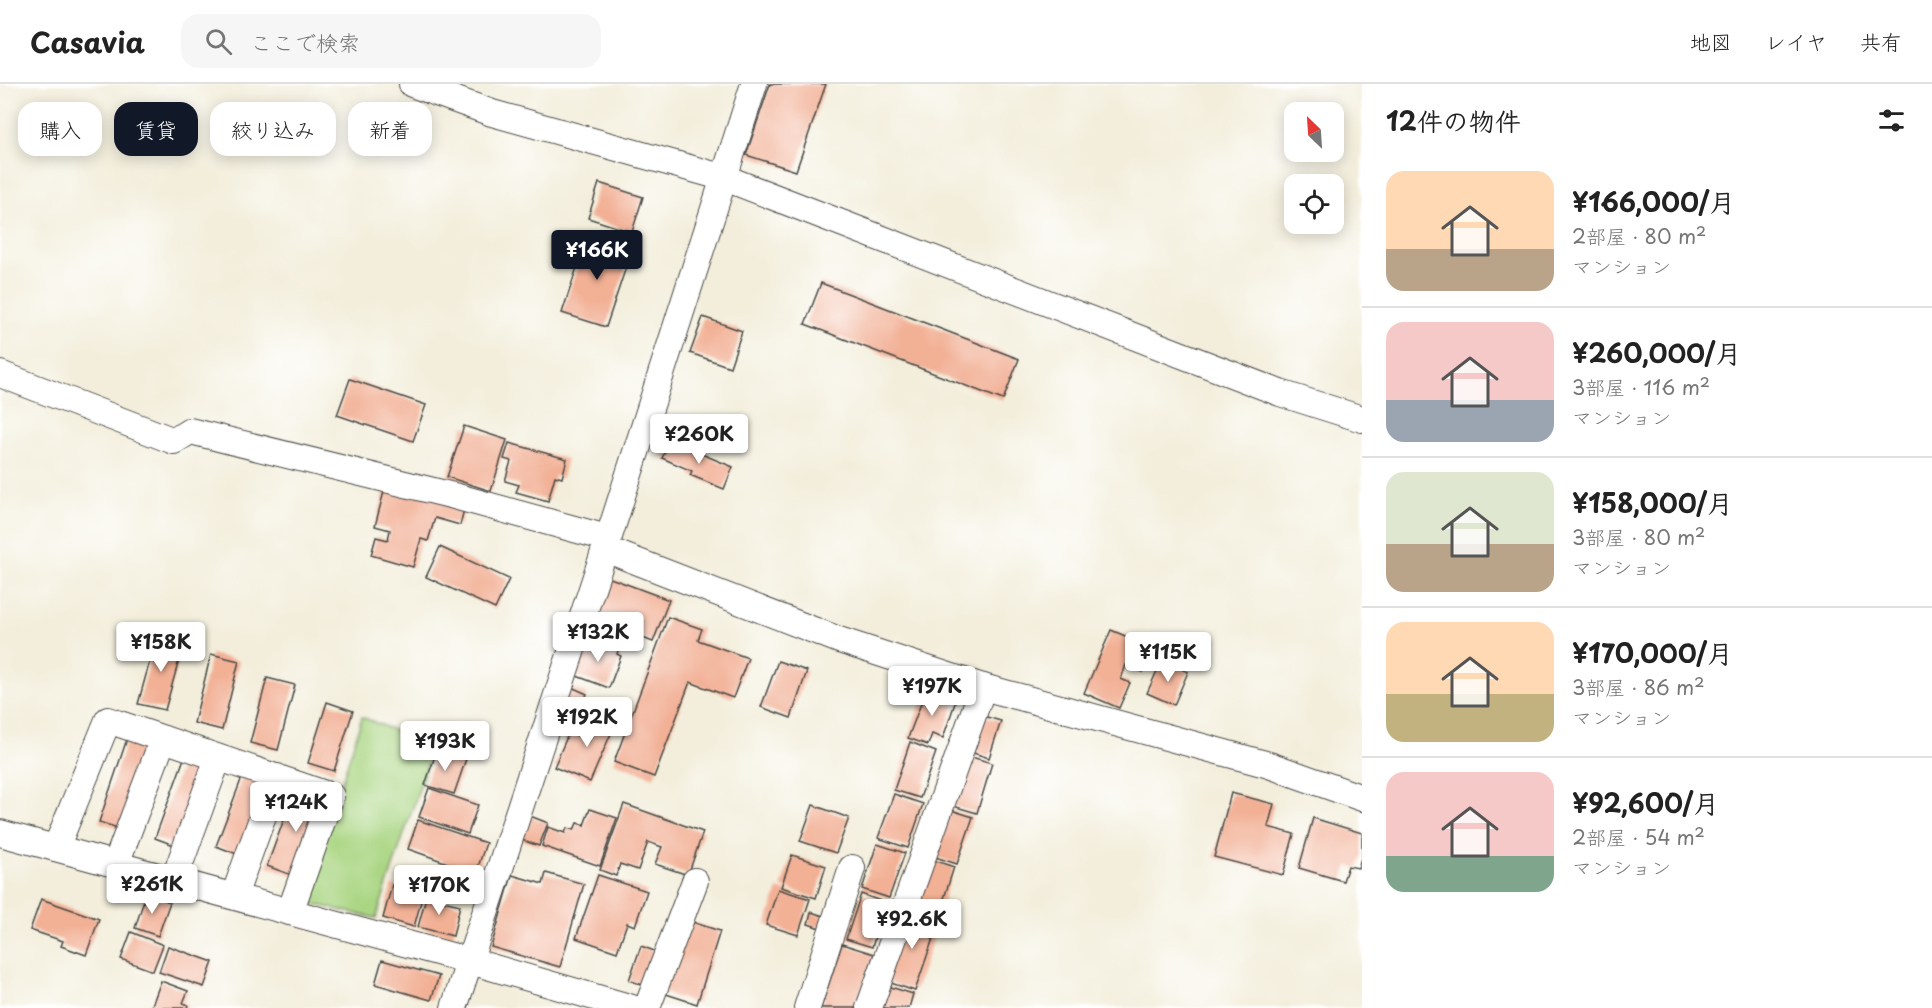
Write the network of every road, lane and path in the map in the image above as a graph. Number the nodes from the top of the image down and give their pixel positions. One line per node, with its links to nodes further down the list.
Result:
1 (412, 84): 3 (street)
2 (754, 84): 3 (street)
3 (725, 178): 5 (street); 6 (street)
4 (0, 374): 6 (street)
5 (1362, 419)
6 (606, 544): 7 (street); 20 (street)
7 (983, 687): 11 (street); 25 (street)
8 (163, 739): 9 (street); 13 (street); 14 (street)
9 (218, 758): 10 (street); 16 (street)
10 (277, 777): 18 (street); 19 (street)
11 (1362, 798)
12 (0, 833): 13 (street)
13 (56, 848): 14 (street)
14 (116, 864): 16 (street)
15 (852, 868): 24 (street)
16 (174, 880): 18 (street)
17 (696, 881): 23 (street)
18 (234, 896): 19 (street)
19 (290, 912): 20 (street)
20 (470, 961): 21 (street); 22 (street)
21 (454, 1008)
22 (632, 1008)
23 (647, 1008)
24 (807, 1008)
25 (869, 1008)

